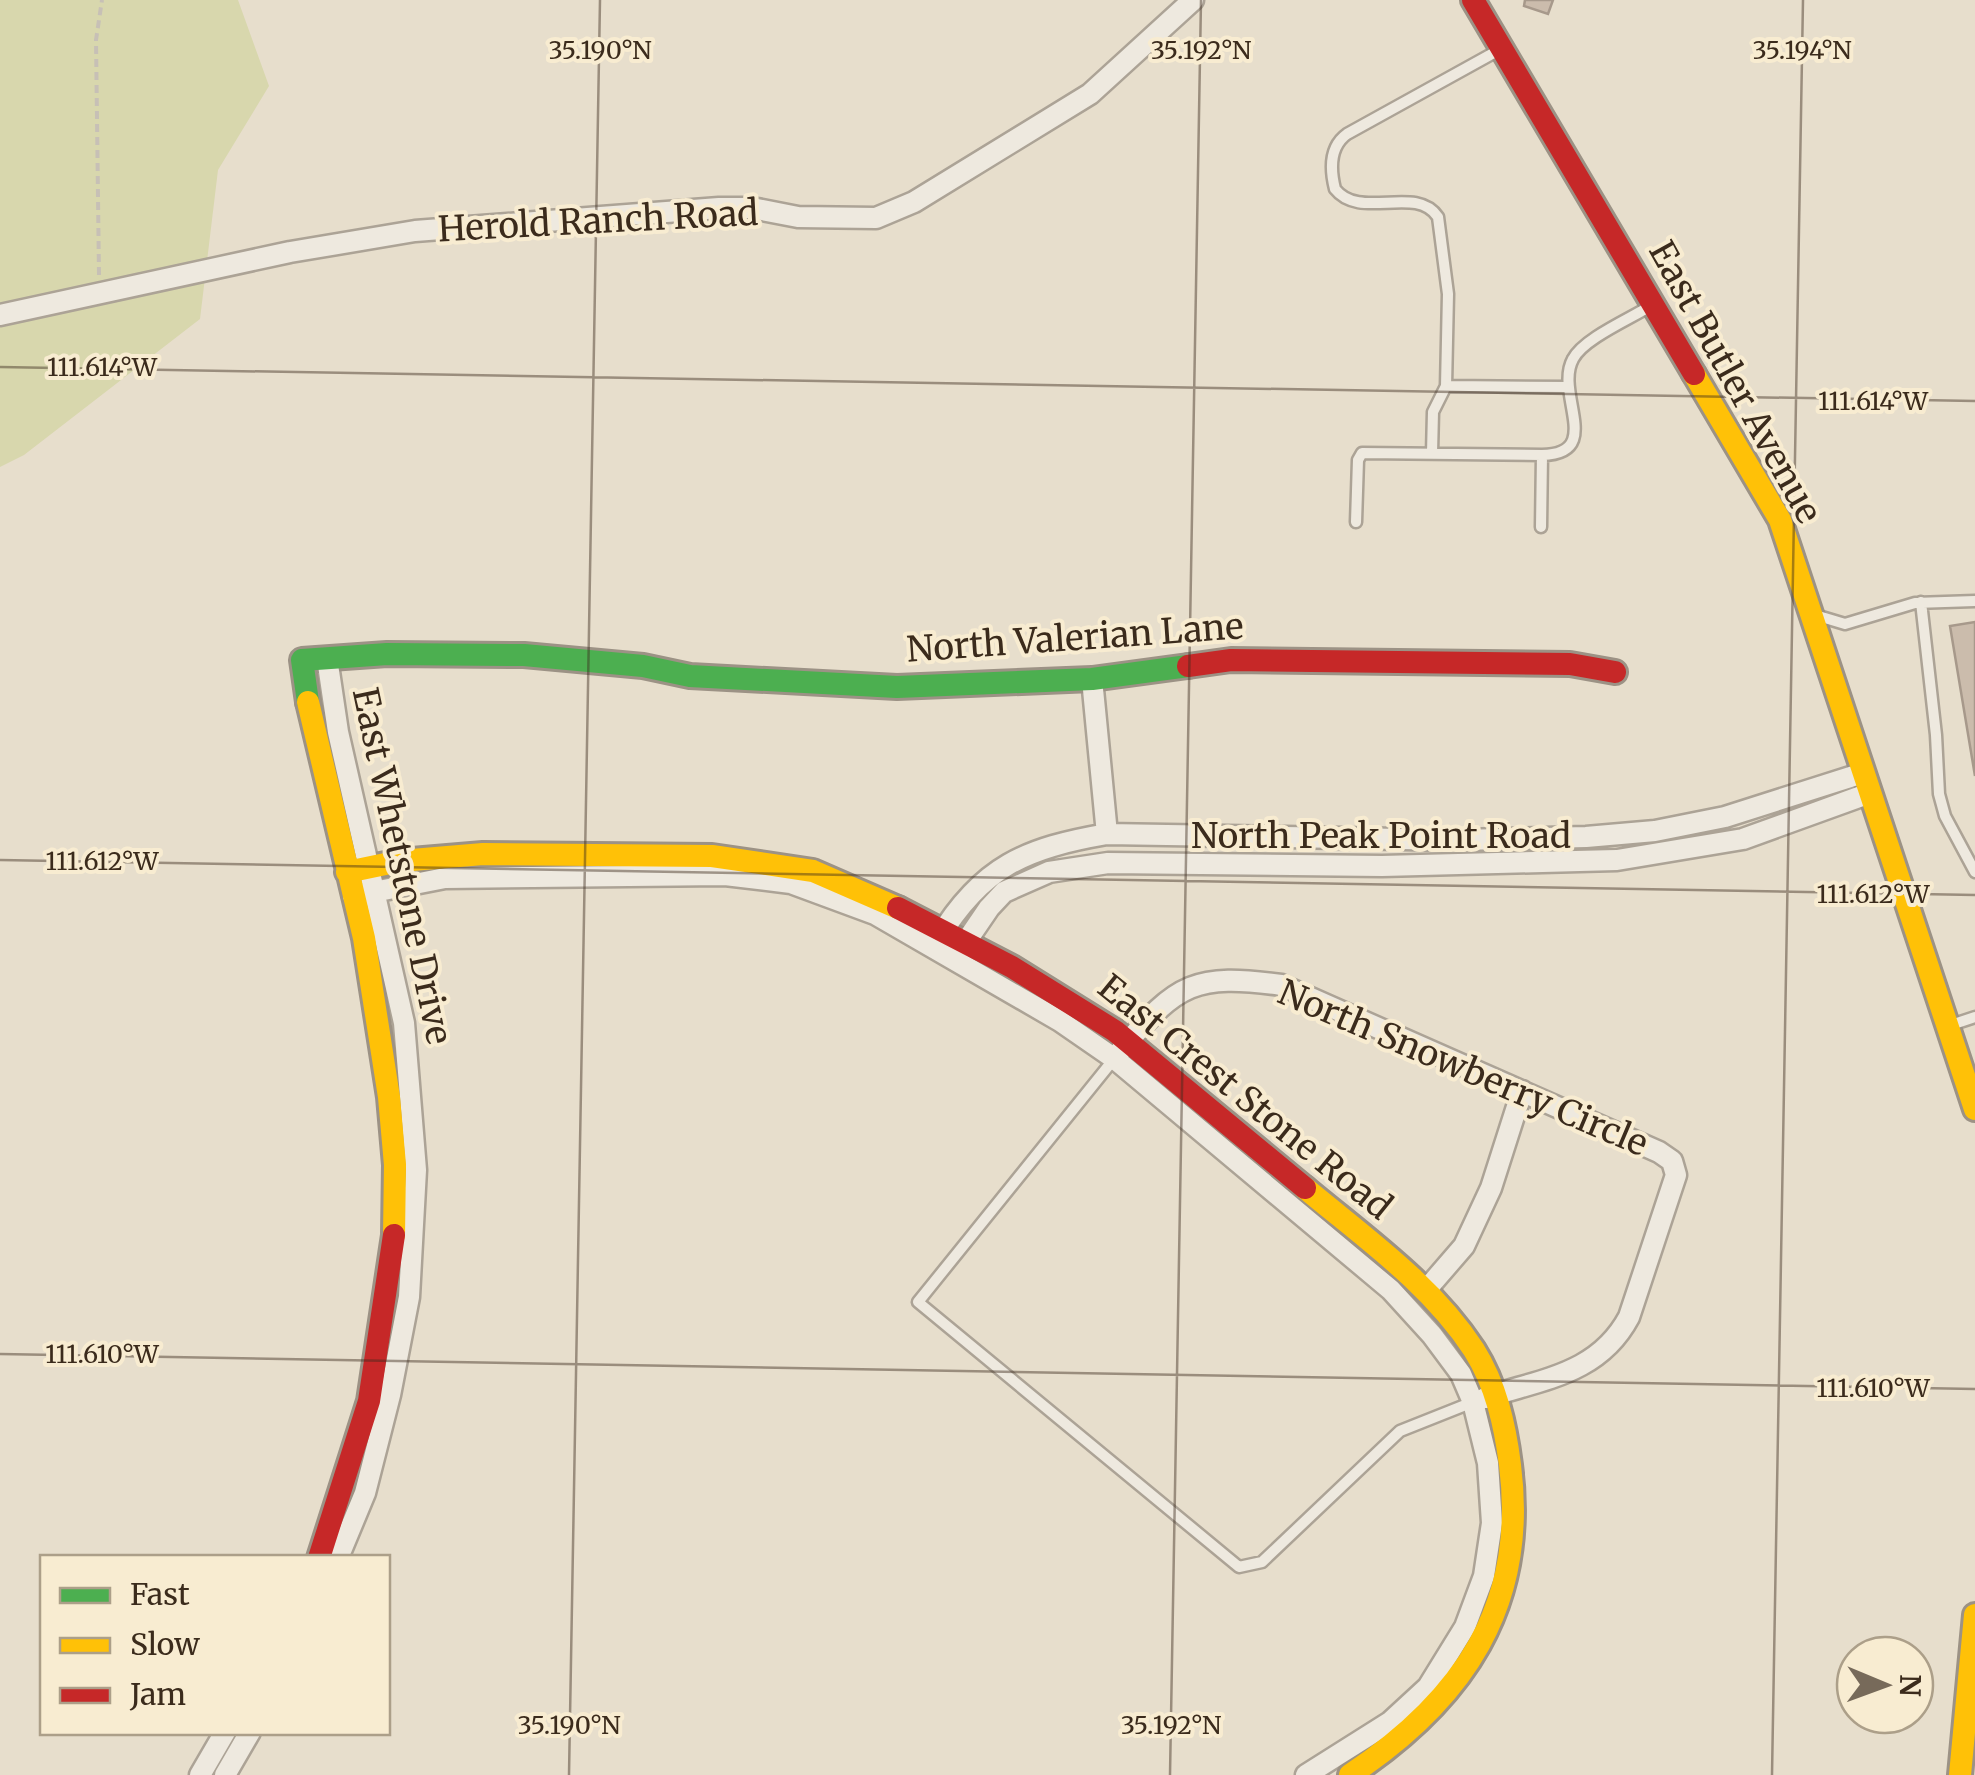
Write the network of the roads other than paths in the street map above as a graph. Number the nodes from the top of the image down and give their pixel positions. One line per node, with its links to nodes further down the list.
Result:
1 (1193, 0): 5 (street, Herold Ranch Road)
2 (1473, 0): 3 (street, East Butler Avenue)
3 (1502, 48): 4 (street, East Butler Avenue); 6 (lane)
4 (1653, 305): 7 (lane); 14 (street, East Butler Avenue)
5 (0, 315)
6 (1446, 386): 7 (lane); 8 (lane)
7 (1568, 387): 9 (lane)
8 (1432, 453): 9 (lane); 10 (lane)
9 (1542, 455): 11 (lane)
10 (1356, 522)
11 (1540, 527)
12 (1975, 601): 13 (lane)
13 (1922, 602): 15 (lane); 24 (lane)
14 (1811, 613): 15 (street, East Butler Avenue); 15 (lane)
15 (1836, 638): 20 (street, East Butler Avenue)
16 (327, 658): 17 (street, North Valerian Lane); 19 (street, North Valerian Lane); 22 (street, East Whetstone Drive)
17 (302, 660): 23 (street, East Whetstone Drive)
18 (1615, 672): 19 (street, North Valerian Lane)
19 (1092, 679): 21 (street)
20 (1867, 783): 21 (street, North Peak Point Road); 27 (street, North Peak Point Road); 29 (street, East Butler Avenue)
21 (1107, 834): 26 (street, North Peak Point Road)
22 (370, 866): 23 (street, East Crest Stone Road); 25 (street, East Whetstone Drive); 26 (street, East Crest Stone Road)
23 (347, 872): 25 (street, East Whetstone Drive)
24 (1975, 872)
25 (364, 893): 26 (street, East Crest Stone Road); 35 (street, East Whetstone Drive); 36 (street, East Whetstone Drive)
26 (939, 938): 27 (street, East Crest Stone Road)
27 (960, 950): 30 (street, East Crest Stone Road)
28 (1975, 1016): 29 (lane)
29 (1948, 1026): 32 (street, East Butler Avenue)
30 (1121, 1050): 31 (street, North Snowberry Circle); 33 (street, East Crest Stone Road); 34 (street, East Crest Stone Road); 34 (lane)
31 (1522, 1091): 33 (street); 34 (street, North Snowberry Circle)
32 (1975, 1109)
33 (1426, 1290): 34 (street, East Crest Stone Road)
34 (1484, 1399): 42 (street, East Crest Stone Road); 43 (street, East Crest Stone Road)
35 (320, 1555)
36 (339, 1555)
37 (1975, 1615): 44 (street)
38 (223, 1735): 40 (street)
39 (248, 1735): 41 (street)
40 (200, 1775)
41 (225, 1775)
42 (1306, 1775)
43 (1350, 1775)
44 (1960, 1775)

